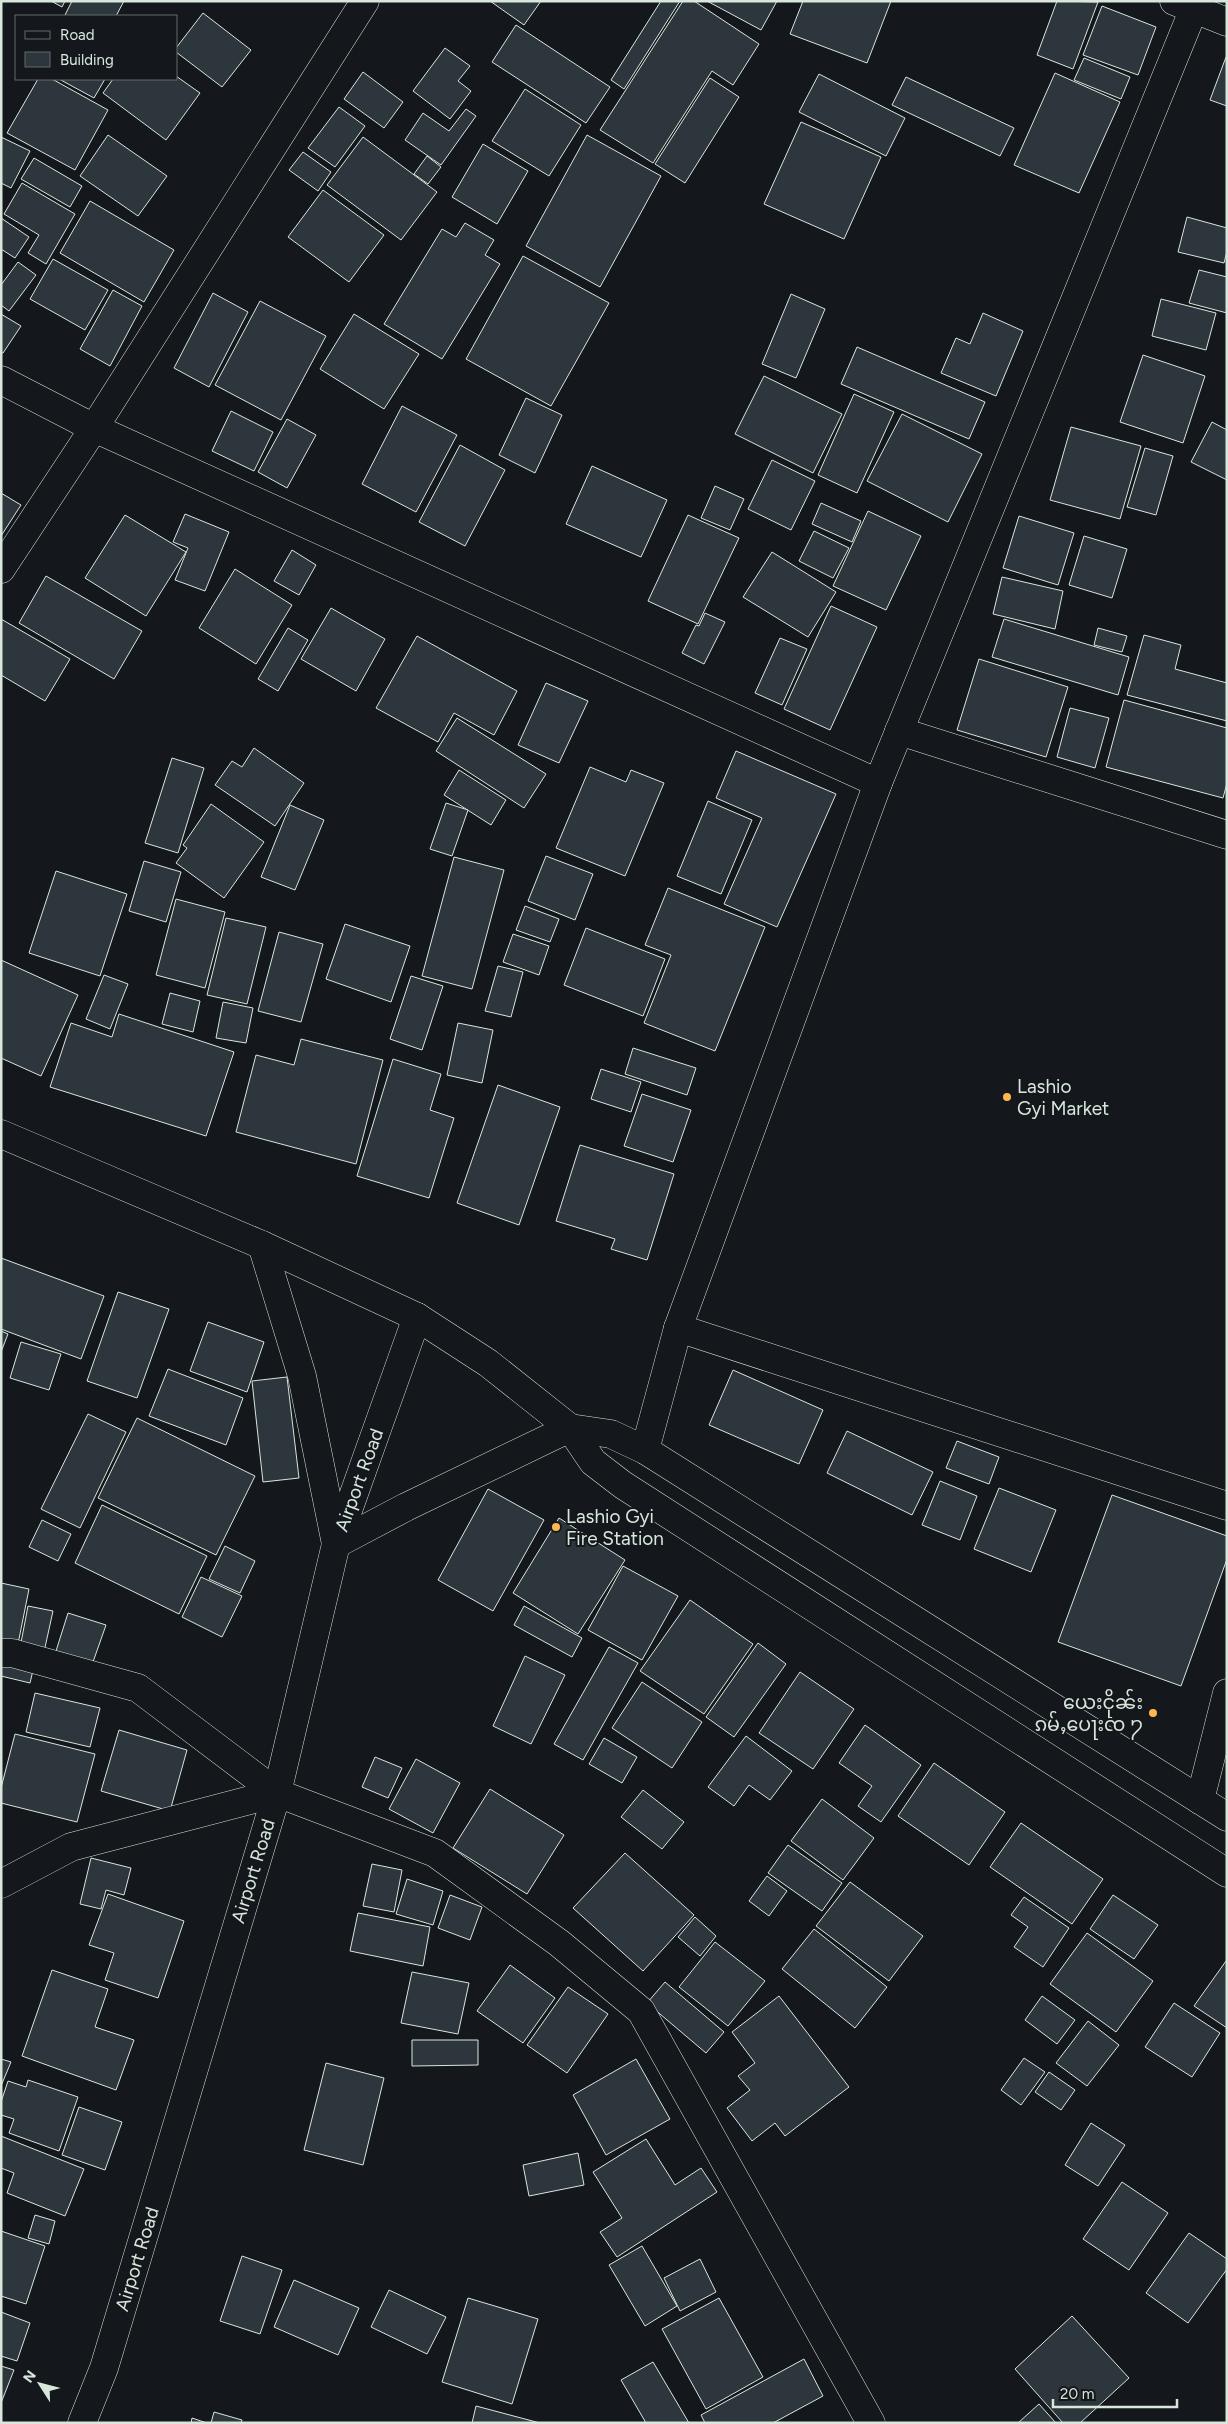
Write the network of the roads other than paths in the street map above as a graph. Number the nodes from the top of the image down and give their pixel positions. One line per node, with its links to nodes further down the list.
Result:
1 (365, 1): 5 (street)
2 (1188, 4): 3 (street); 7 (street)
3 (1227, 22)
4 (1, 380): 5 (street)
5 (94, 428): 6 (street); 8 (street)
6 (1, 569)
7 (899, 731): 8 (street); 9 (street)
8 (878, 783): 13 (street)
9 (1227, 834)
10 (1, 1134): 11 (street)
11 (262, 1245): 12 (street); 17 (street)
12 (417, 1317): 14 (street); 17 (street, Airport Road)
13 (678, 1328): 15 (street); 16 (street)
14 (570, 1428): 15 (street); 17 (street); 23 (street)
15 (645, 1450): 21 (street)
16 (1227, 1506)
17 (336, 1544): 20 (street, Airport Road)
18 (1, 1653): 20 (street)
19 (1227, 1693): 21 (street)
20 (277, 1793): 24 (street); 25 (street, Airport Road); 26 (street)
21 (1200, 1800): 22 (street)
22 (1227, 1817)
23 (1227, 1873)
24 (1, 1884)
25 (82, 2423)
26 (871, 2423)

